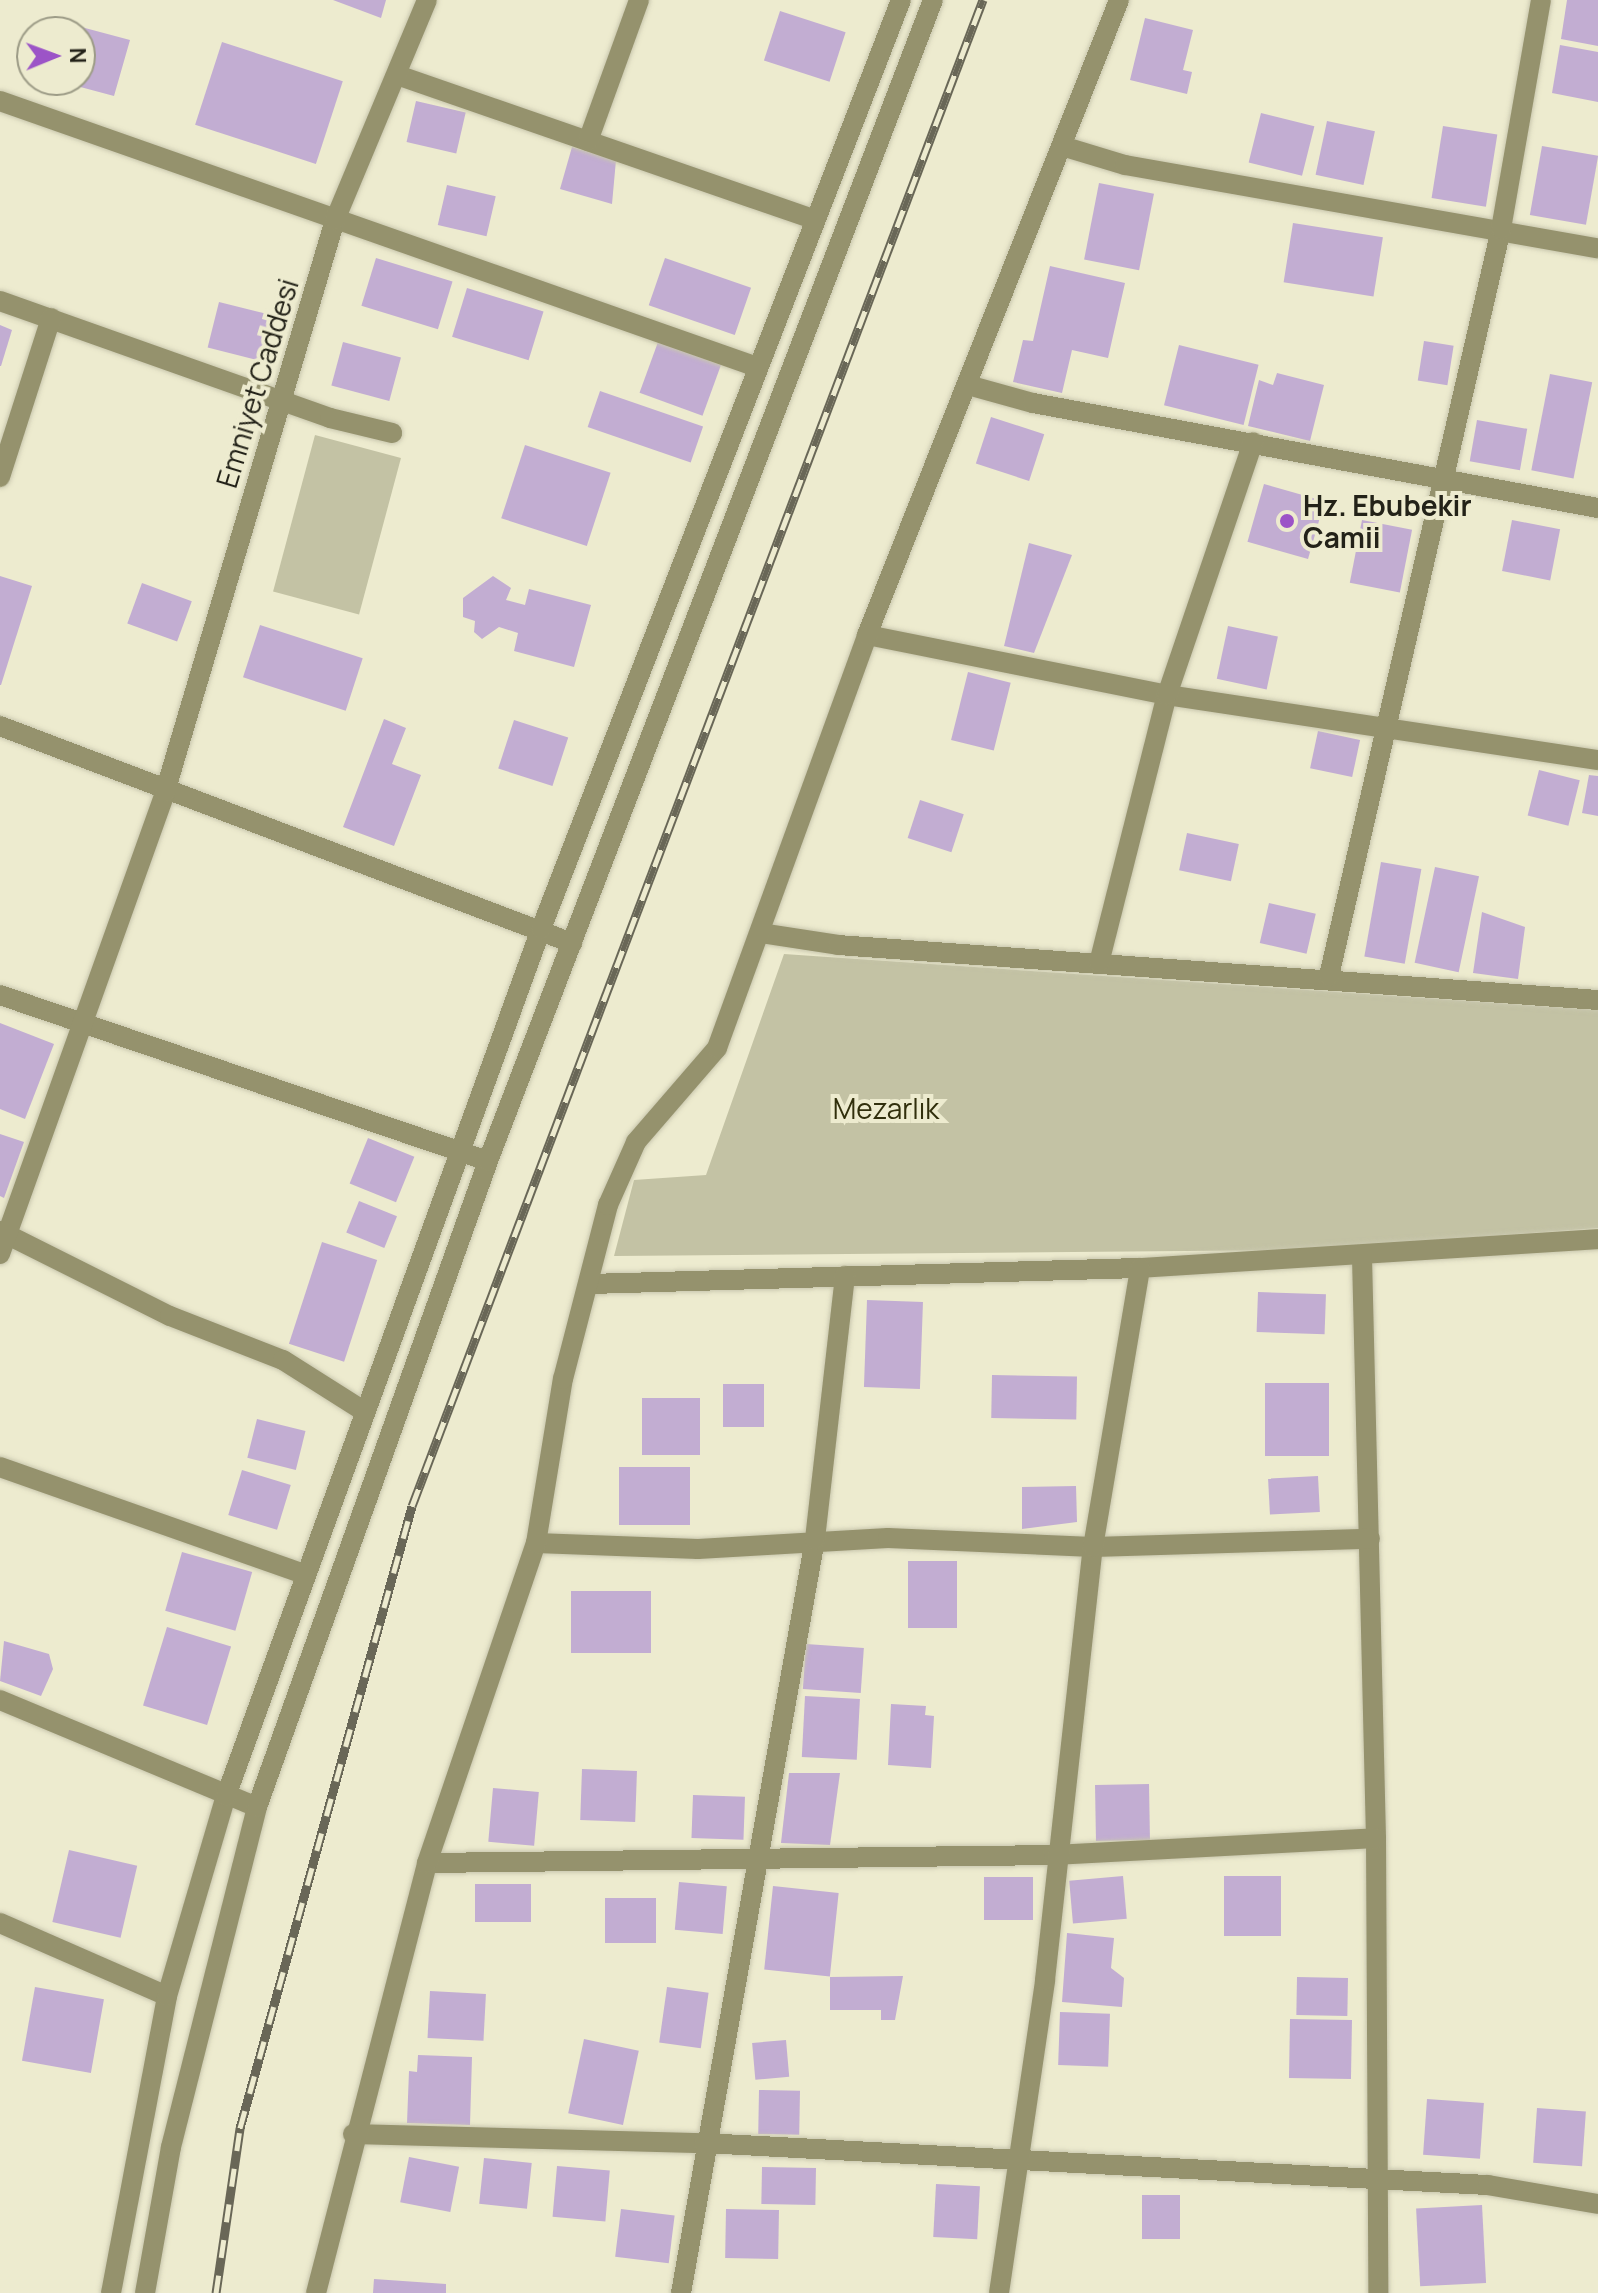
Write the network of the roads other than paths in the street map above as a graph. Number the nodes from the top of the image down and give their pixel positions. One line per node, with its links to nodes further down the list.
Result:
1 (427, 0): 7 (street, Emniyet Caddesi)
2 (639, 0): 9 (street)
3 (901, 0): 12 (street)
4 (933, 0): 33 (street)
5 (1119, 0): 10 (street)
6 (1541, 0): 13 (street)
7 (400, 76): 9 (street); 11 (street, Emniyet Caddesi)
8 (0, 101): 11 (street)
9 (588, 141): 12 (street)
10 (1062, 146): 13 (street); 18 (street)
11 (335, 220): 17 (street); 19 (street, Emniyet Caddesi)
12 (815, 220): 17 (street)
13 (1501, 229): 14 (street); 23 (street)
14 (1598, 248)
15 (0, 301): 16 (street)
16 (51, 318): 19 (street); 22 (street)
17 (757, 367): 31 (street)
18 (968, 385): 21 (street); 25 (street)
19 (280, 400): 20 (street); 30 (street, Emniyet Caddesi)
20 (392, 433)
21 (1253, 442): 23 (street); 26 (street)
22 (0, 477)
23 (1447, 479): 24 (street); 28 (street)
24 (1598, 508)
25 (867, 635): 26 (street); 32 (street)
26 (1167, 695): 28 (street); 34 (street)
27 (0, 726): 30 (street)
28 (1382, 728): 29 (street); 35 (street)
29 (1598, 760)
30 (165, 792): 31 (street); 38 (street, Emniyet Caddesi)
31 (541, 929): 33 (street); 39 (street)
32 (760, 933): 34 (street); 46 (street)
33 (572, 943): 40 (street)
34 (1099, 963): 35 (street)
35 (1329, 976): 37 (street)
36 (0, 995): 38 (street)
37 (1598, 1000)
38 (83, 1026): 39 (street); 42 (street, Emniyet Caddesi)
39 (458, 1155): 40 (street); 47 (street)
40 (488, 1161): 56 (street)
41 (1598, 1239): 43 (street)
42 (3, 1240): 47 (street)
43 (1362, 1257): 44 (street); 50 (street)
44 (1140, 1268): 45 (street); 52 (street)
45 (845, 1276): 46 (street); 49 (street)
46 (590, 1284): 51 (street)
47 (362, 1410): 53 (street)
48 (0, 1467): 53 (street)
49 (815, 1539): 51 (street); 52 (street); 59 (street)
50 (1370, 1539): 52 (street); 57 (street)
51 (536, 1543): 60 (street)
52 (1093, 1547): 58 (street)
53 (304, 1574): 55 (street)
54 (0, 1700): 55 (street)
55 (226, 1796): 56 (street); 62 (street)
56 (257, 1807): 69 (street)
57 (1376, 1838): 58 (street); 66 (street)
58 (1054, 1855): 59 (street); 65 (street)
59 (759, 1860): 60 (street); 64 (street)
60 (427, 1863): 63 (street)
61 (0, 1923): 62 (street)
62 (167, 1996): 68 (street)
63 (353, 2134): 64 (street); 70 (street)
64 (704, 2143): 65 (street); 71 (street)
65 (1016, 2162): 66 (street); 72 (street)
66 (1377, 2179): 67 (street); 73 (street)
67 (1598, 2204)
68 (111, 2293)
69 (145, 2293)
70 (316, 2293)
71 (681, 2293)
72 (999, 2293)
73 (1378, 2293)

